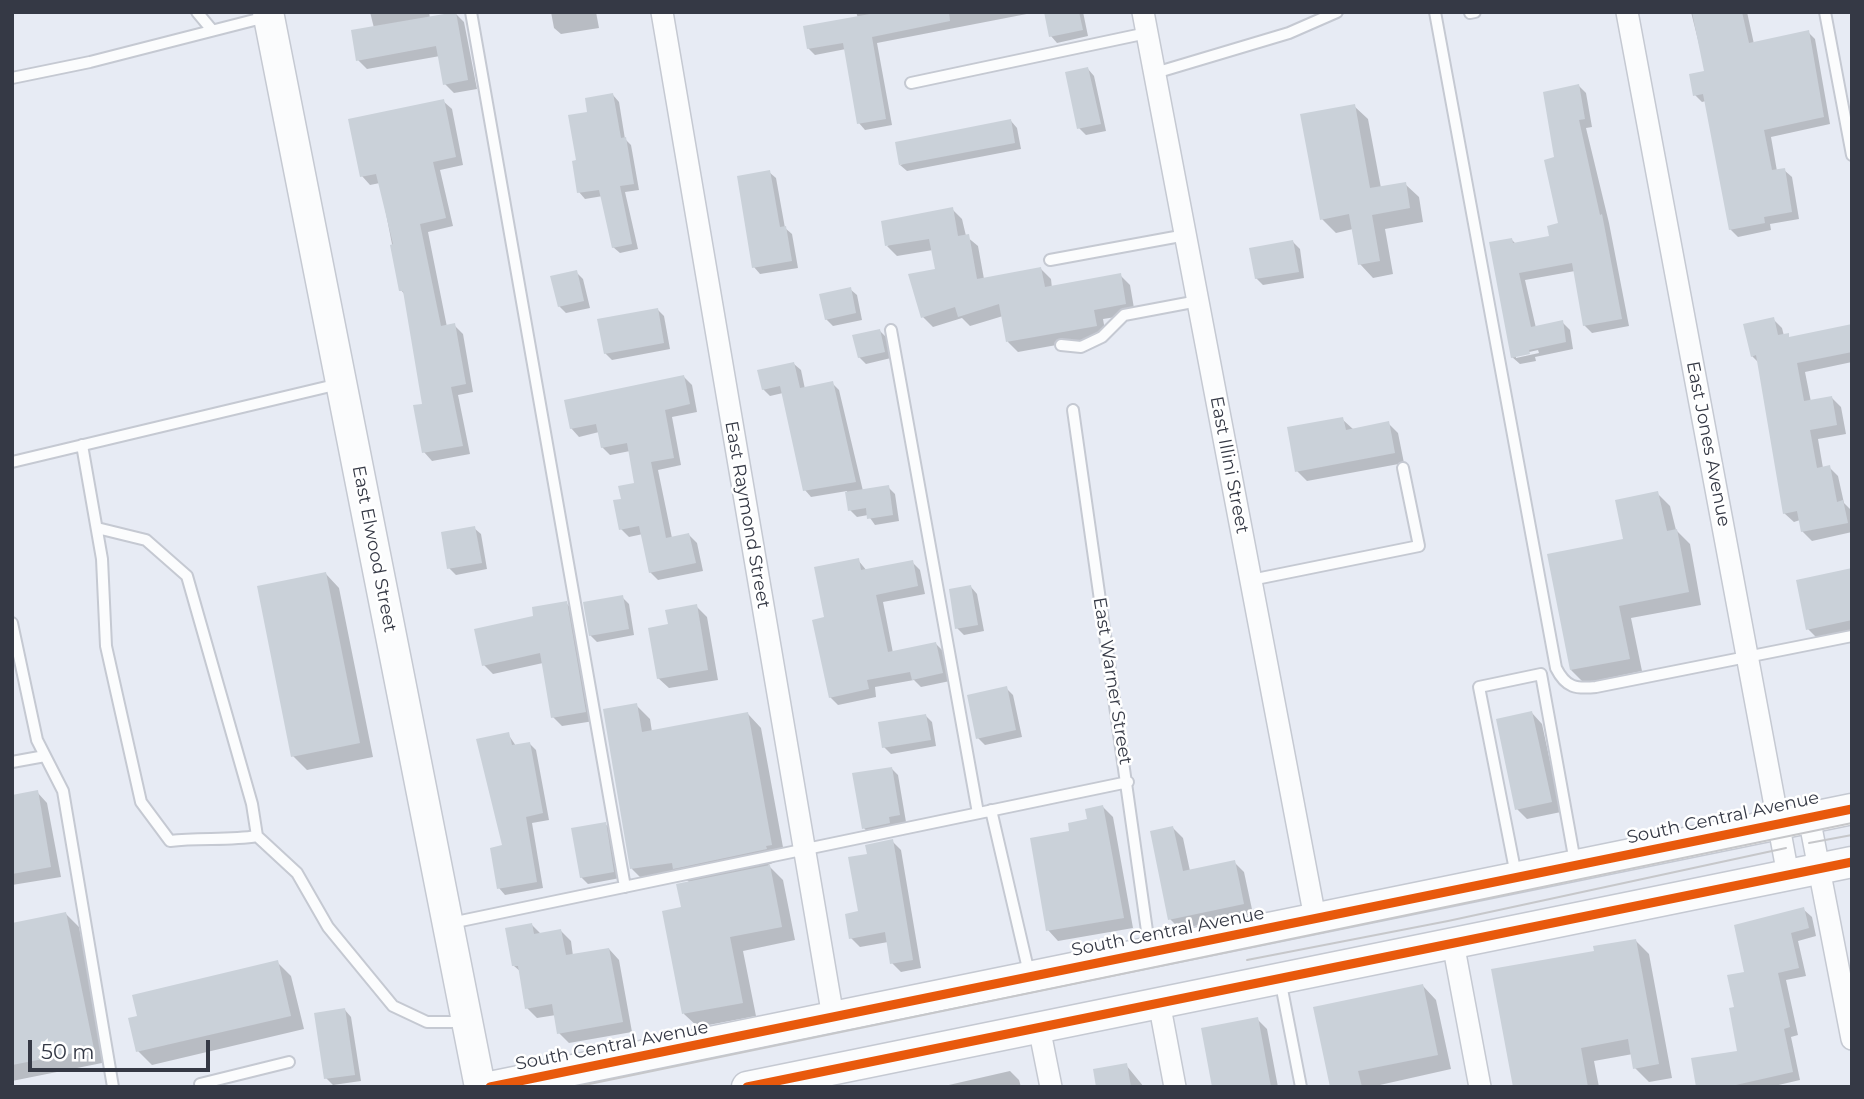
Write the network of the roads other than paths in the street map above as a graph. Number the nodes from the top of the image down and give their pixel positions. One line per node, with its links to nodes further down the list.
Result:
1 (197, 12): 10 (lane)
2 (471, 12): 46 (lane)
3 (662, 12): 40 (street, East Raymond Street)
4 (1143, 12): 11 (street, East Illini Street)
5 (1337, 12): 12 (lane)
6 (1435, 12): 30 (lane)
7 (1627, 12): 30 (street, East Jones Avenue)
8 (1825, 12): 15 (lane)
9 (268, 14): 10 (lane); 21 (main road, East Elwood Street)
10 (212, 30): 13 (lane)
11 (1147, 33): 12 (street, East Illini Street); 14 (lane)
12 (1155, 73): 16 (street, East Illini Street)
13 (12, 78)
14 (911, 83)
15 (1852, 155)
16 (1185, 236): 17 (lane); 18 (street, East Illini Street)
17 (1050, 260)
18 (1198, 301): 20 (lane); 27 (street, East Illini Street)
19 (891, 330): 36 (lane)
20 (1061, 345)
21 (341, 383): 23 (lane); 48 (main road, East Elwood Street)
22 (1073, 411): 33 (lane, East Warner Street)
23 (82, 445): 24 (lane); 26 (lane)
24 (12, 462)
25 (1403, 468): 27 (lane)
26 (96, 528): 39 (lane); 39 (lane)
27 (1251, 580): 47 (street, East Illini Street)
28 (12, 623): 31 (lane)
29 (1852, 636): 30 (lane)
30 (1748, 658): 38 (street, East Jones Avenue)
31 (45, 756): 32 (lane); 60 (lane)
32 (12, 762)
33 (1128, 782): 35 (lane); 50 (lane, East Warner Street)
34 (1852, 808): 37 (main road, South Central Avenue)
35 (991, 810): 36 (lane); 51 (lane)
36 (978, 813): 40 (lane)
37 (1809, 817): 38 (main road, South Central Avenue); 43 (street)
38 (1778, 823): 42 (main road, South Central Avenue); 44 (street, East Jones Avenue)
39 (257, 836): 55 (lane)
40 (804, 849): 46 (lane); 54 (street, East Raymond Street)
41 (1852, 862): 43 (main road)
42 (1576, 865): 45 (main road, South Central Avenue); 45 (lane)
43 (1820, 869): 44 (main road); 57 (street)
44 (1788, 875): 49 (main road)
45 (1516, 877): 47 (main road, South Central Avenue)
46 (625, 887): 48 (lane)
47 (1315, 918): 50 (main road, South Central Avenue)
48 (448, 923): 55 (main road, East Elwood Street)
49 (1453, 943): 52 (main road); 67 (street)
50 (1150, 952): 51 (main road, South Central Avenue)
51 (1029, 976): 54 (main road, South Central Avenue)
52 (1280, 978): 53 (main road); 66 (lane)
53 (1159, 1002): 56 (main road); 65 (street)
54 (833, 1017): 62 (main road, South Central Avenue)
55 (468, 1022): 61 (main road, East Elwood Street)
56 (1040, 1027): 63 (main road); 64 (street)
57 (1852, 1039)
58 (289, 1062): 59 (lane)
59 (196, 1086)
60 (113, 1087)
61 (480, 1087)
62 (490, 1087)
63 (747, 1087)
64 (1051, 1087)
65 (1175, 1087)
66 (1301, 1087)
67 (1480, 1087)

